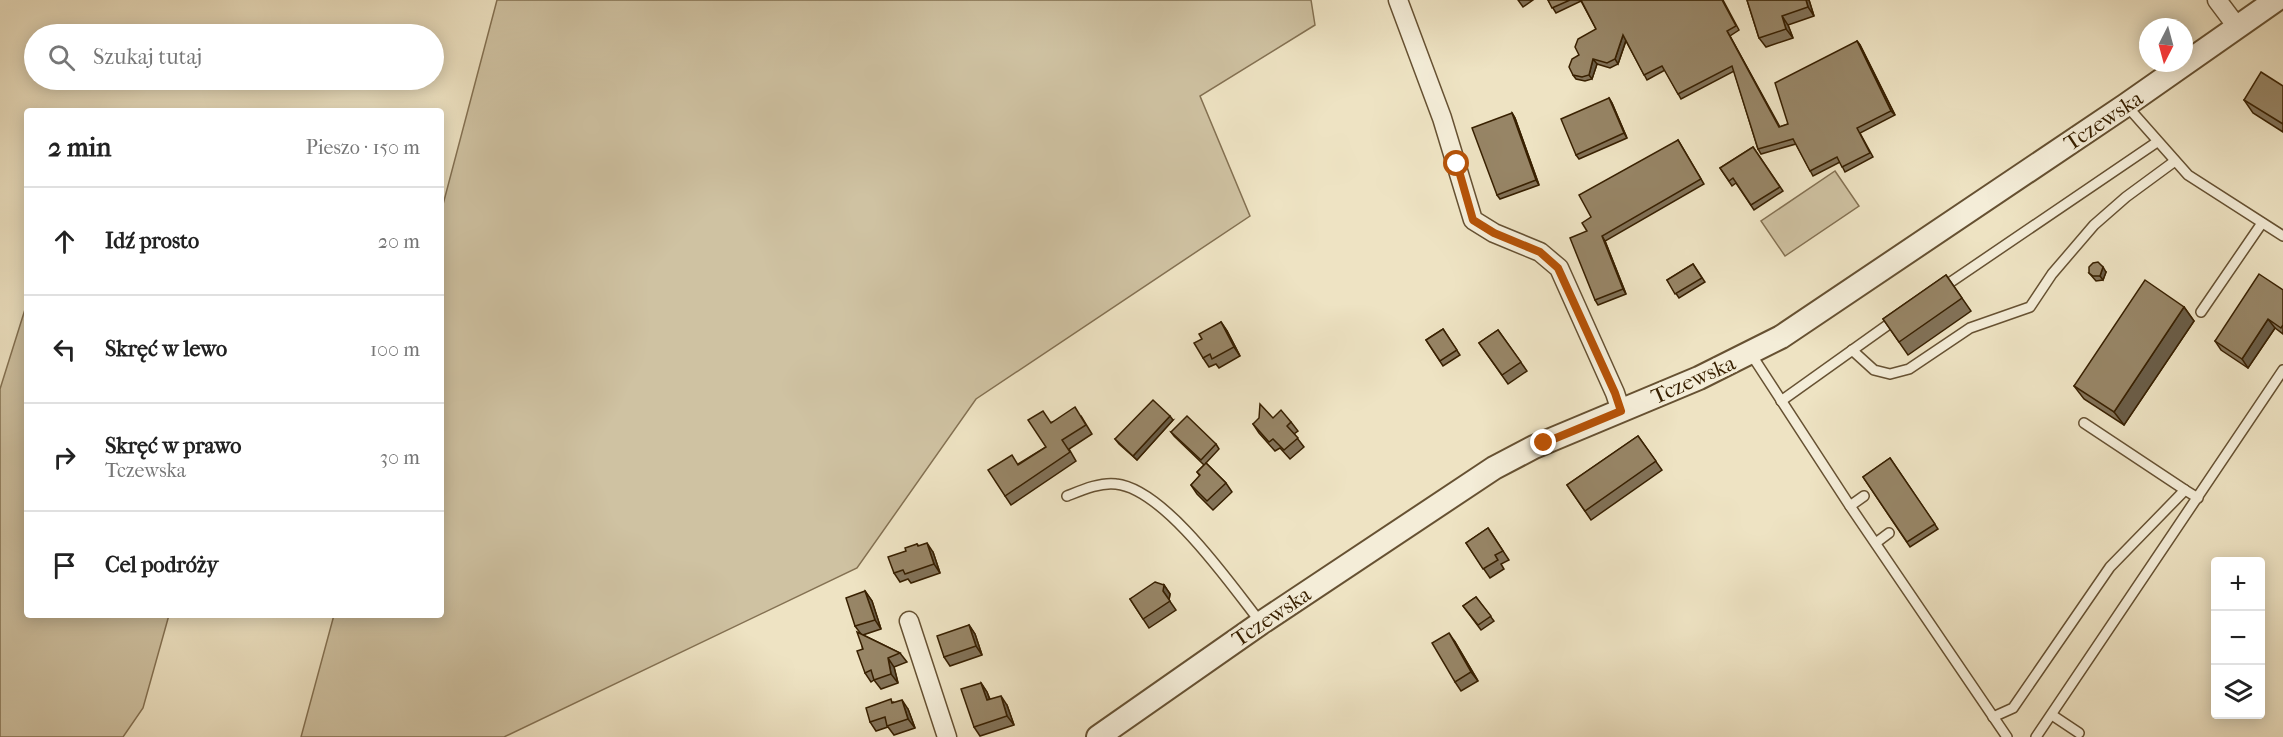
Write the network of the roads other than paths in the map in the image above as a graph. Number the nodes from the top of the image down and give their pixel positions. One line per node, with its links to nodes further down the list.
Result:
1 (1398, 0): 17 (street)
2 (2217, 0): 4 (street)
3 (2276, 0): 4 (street, Tczewska)
4 (2238, 28): 5 (street, Tczewska)
5 (2126, 105): 6 (lane); 14 (street, Tczewska)
6 (2157, 142): 7 (lane); 10 (lane)
7 (2175, 161): 8 (lane); 13 (lane)
8 (2262, 223): 9 (lane); 12 (lane)
9 (2283, 236)
10 (1936, 292)
11 (1906, 312): 13 (lane)
12 (2201, 312)
13 (1852, 350): 16 (lane)
14 (1750, 354): 16 (lane); 17 (street, Tczewska)
15 (2283, 370): 22 (lane)
16 (1781, 401): 23 (lane)
17 (1621, 411): 27 (street, Tczewska)
18 (2084, 423): 19 (lane)
19 (2185, 490): 22 (lane); 29 (lane)
20 (1067, 496): 27 (lane)
21 (1864, 496): 23 (lane)
22 (2198, 498): 28 (lane)
23 (1850, 506): 25 (lane)
24 (1889, 533): 25 (lane)
25 (1877, 542): 29 (lane)
26 (909, 621): 31 (street)
27 (1261, 623): 32 (street, Tczewska)
28 (2052, 715): 30 (lane); 34 (lane)
29 (1993, 717): 33 (lane)
30 (2079, 733)
31 (947, 737)
32 (1098, 737)
33 (2007, 737)
34 (2037, 737)

